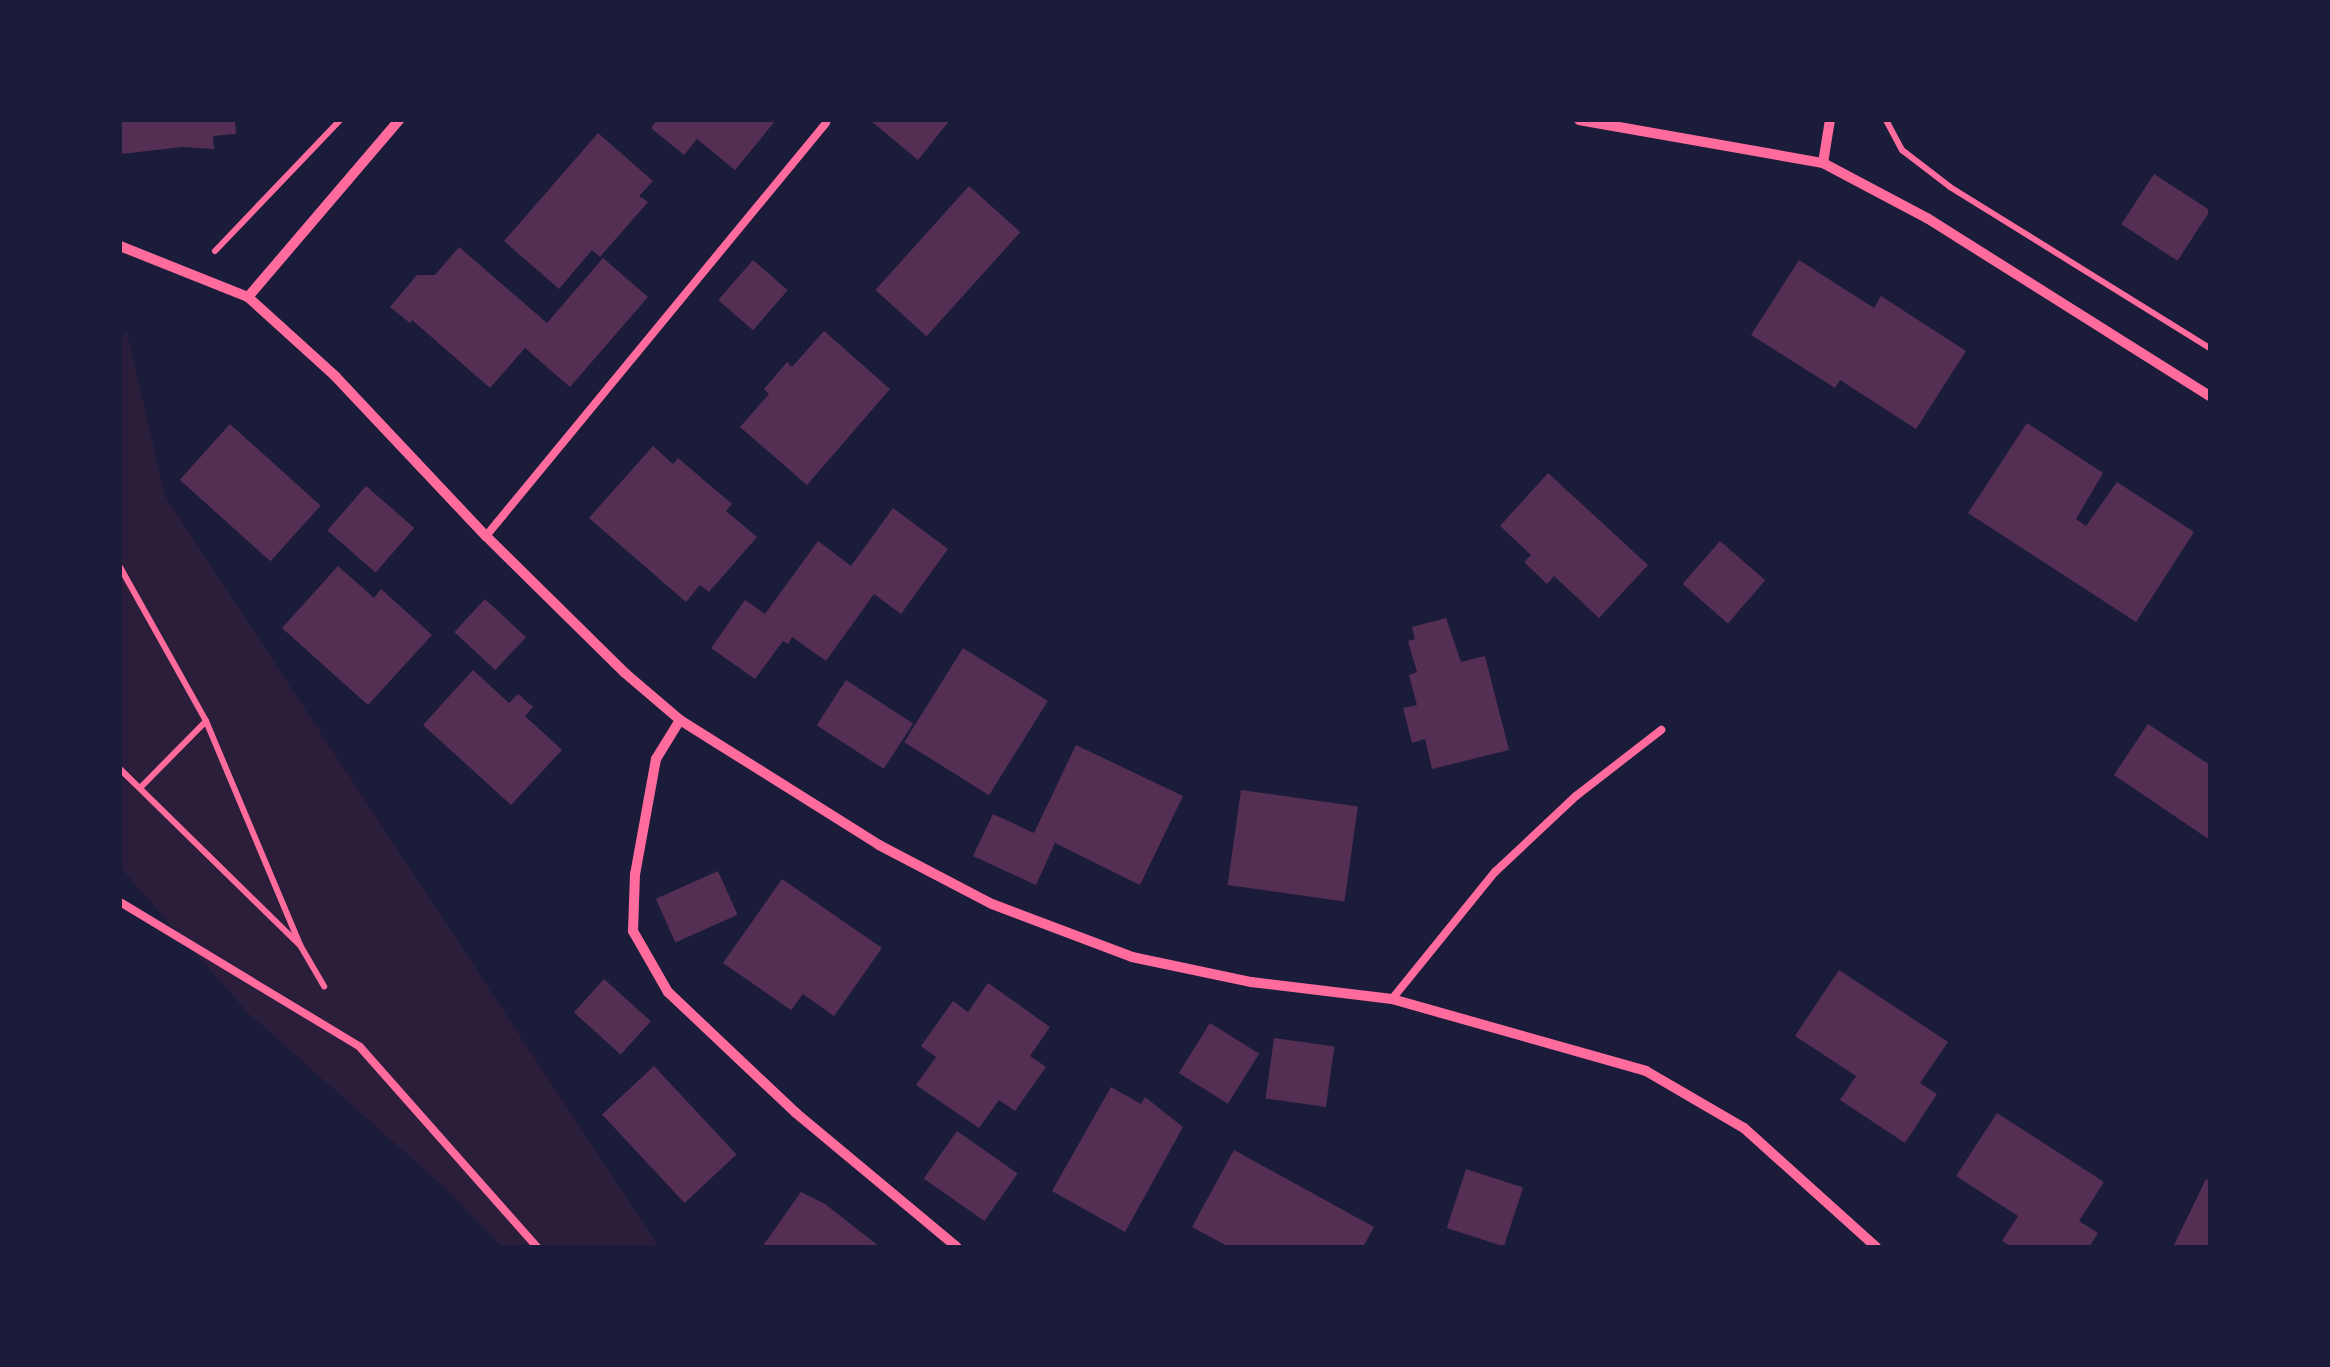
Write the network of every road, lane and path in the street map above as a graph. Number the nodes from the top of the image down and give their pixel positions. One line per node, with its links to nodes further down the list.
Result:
1 (340, 120): 9 (path)
2 (400, 120): 10 (street)
3 (1579, 120): 7 (street)
4 (1830, 120): 7 (street)
5 (1886, 120): 11 (path)
6 (826, 123): 13 (lane)
7 (1823, 163): 12 (street)
8 (120, 246): 9 (street)
9 (194, 274): 10 (street)
10 (248, 297): 13 (street)
11 (2210, 348)
12 (2210, 396)
13 (486, 536): 15 (street)
14 (120, 568): 16 (path)
15 (680, 720): 22 (street); 25 (street)
16 (206, 721): 19 (path); 21 (path)
17 (1661, 730): 22 (lane)
18 (120, 769): 19 (path)
19 (140, 788): 21 (path)
20 (120, 902): 23 (lane)
21 (300, 945): 23 (path)
22 (1392, 999): 26 (street)
23 (360, 1047): 24 (lane)
24 (537, 1247)
25 (956, 1247)
26 (1876, 1247)

